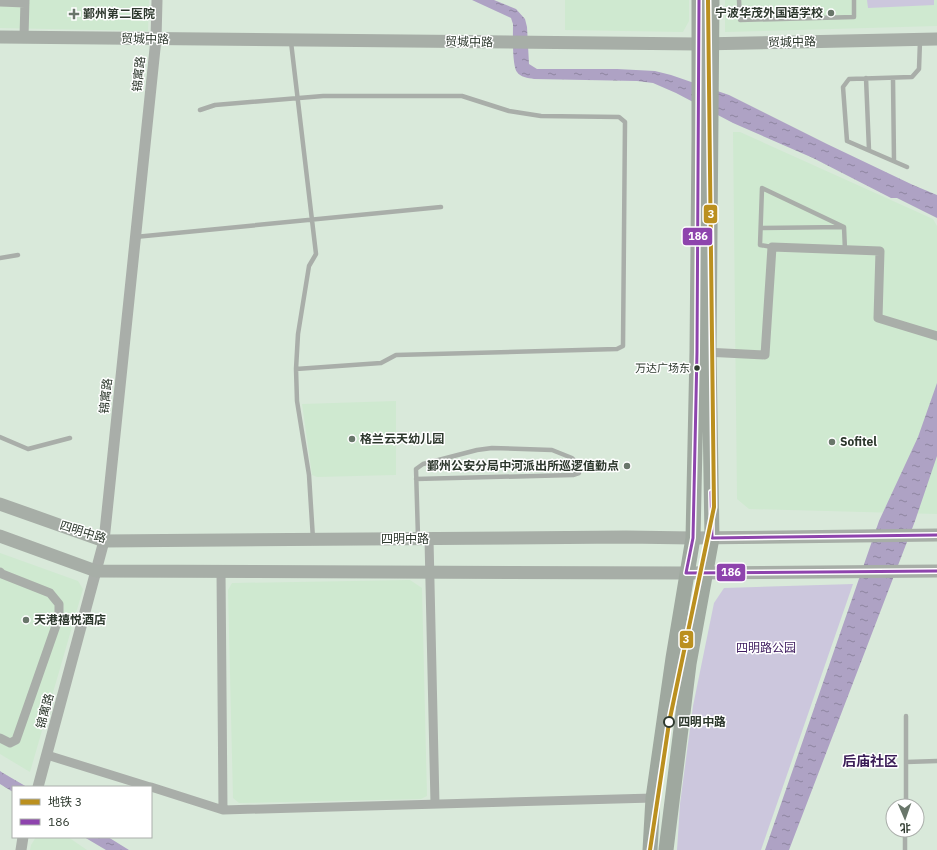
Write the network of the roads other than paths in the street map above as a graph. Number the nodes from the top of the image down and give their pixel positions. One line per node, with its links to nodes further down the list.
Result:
1 (157, 0): 10 (street, 锦寓路)
2 (699, 0): 14 (main road)
3 (712, 0): 14 (main road)
4 (739, 0): 5 (lane)
5 (854, 0)
6 (25, 1): 7 (street); 9 (street)
7 (0, 2)
8 (0, 37): 9 (main road, 贸城中路)
9 (24, 37): 10 (main road, 贸城中路)
10 (156, 39): 12 (main road, 贸城中路); 26 (street, 锦寓路)
11 (937, 39): 13 (main road, 贸城中路)
12 (290, 40): 14 (main road, 贸城中路); 17 (lane)
13 (920, 40): 14 (main road, 贸城中路); 16 (lane)
14 (706, 44): 32 (main road)
15 (866, 78): 16 (lane); 19 (lane); 19 (lane)
16 (893, 79): 20 (lane)
17 (298, 98): 18 (lane); 23 (lane); 33 (lane)
18 (200, 110)
19 (869, 150): 20 (lane)
20 (894, 161): 21 (lane)
21 (907, 167)
22 (441, 208): 23 (lane)
23 (312, 220): 26 (lane); 33 (lane)
24 (844, 226): 25 (lane); 25 (lane); 28 (lane)
25 (761, 228): 27 (lane)
26 (136, 237): 44 (street, 锦寓路)
27 (772, 247): 28 (street); 32 (street)
28 (845, 250): 31 (street)
29 (18, 255): 30 (lane)
30 (0, 258)
31 (937, 336)
32 (703, 352): 40 (main road); 41 (main road)
33 (296, 369): 43 (lane)
34 (0, 437): 35 (lane)
35 (70, 438)
36 (416, 478): 36 (lane); 42 (lane)
37 (0, 504): 44 (main road, 四明中路)
38 (937, 534): 41 (main road, 四明中路)
39 (0, 536): 45 (main road)
40 (693, 538): 41 (main road, 四明中路); 42 (main road, 四明中路); 50 (main road)
41 (712, 538): 51 (main road)
42 (424, 539): 43 (main road, 四明中路); 49 (street)
43 (313, 540): 44 (main road, 四明中路)
44 (104, 541): 45 (street, 锦寓路)
45 (96, 571): 46 (main road); 54 (street, 锦寓路)
46 (221, 571): 49 (main road); 63 (street)
47 (937, 571): 51 (main road)
48 (0, 572): 53 (street)
49 (430, 572): 50 (main road); 62 (street)
50 (686, 573): 51 (main road); 60 (main road)
51 (706, 573): 66 (main road)
52 (906, 716): 56 (lane)
53 (0, 738)
54 (47, 755): 57 (street, 锦寓路); 58 (street)
55 (937, 761): 56 (lane)
56 (906, 762): 61 (lane)
57 (39, 783)
58 (147, 786)
59 (152, 788): 63 (street)
60 (653, 798): 62 (street); 65 (main road)
61 (906, 798)
62 (435, 804): 63 (street)
63 (223, 810)
64 (905, 838): 67 (lane)
65 (650, 850)
66 (666, 850)
67 (905, 850)

